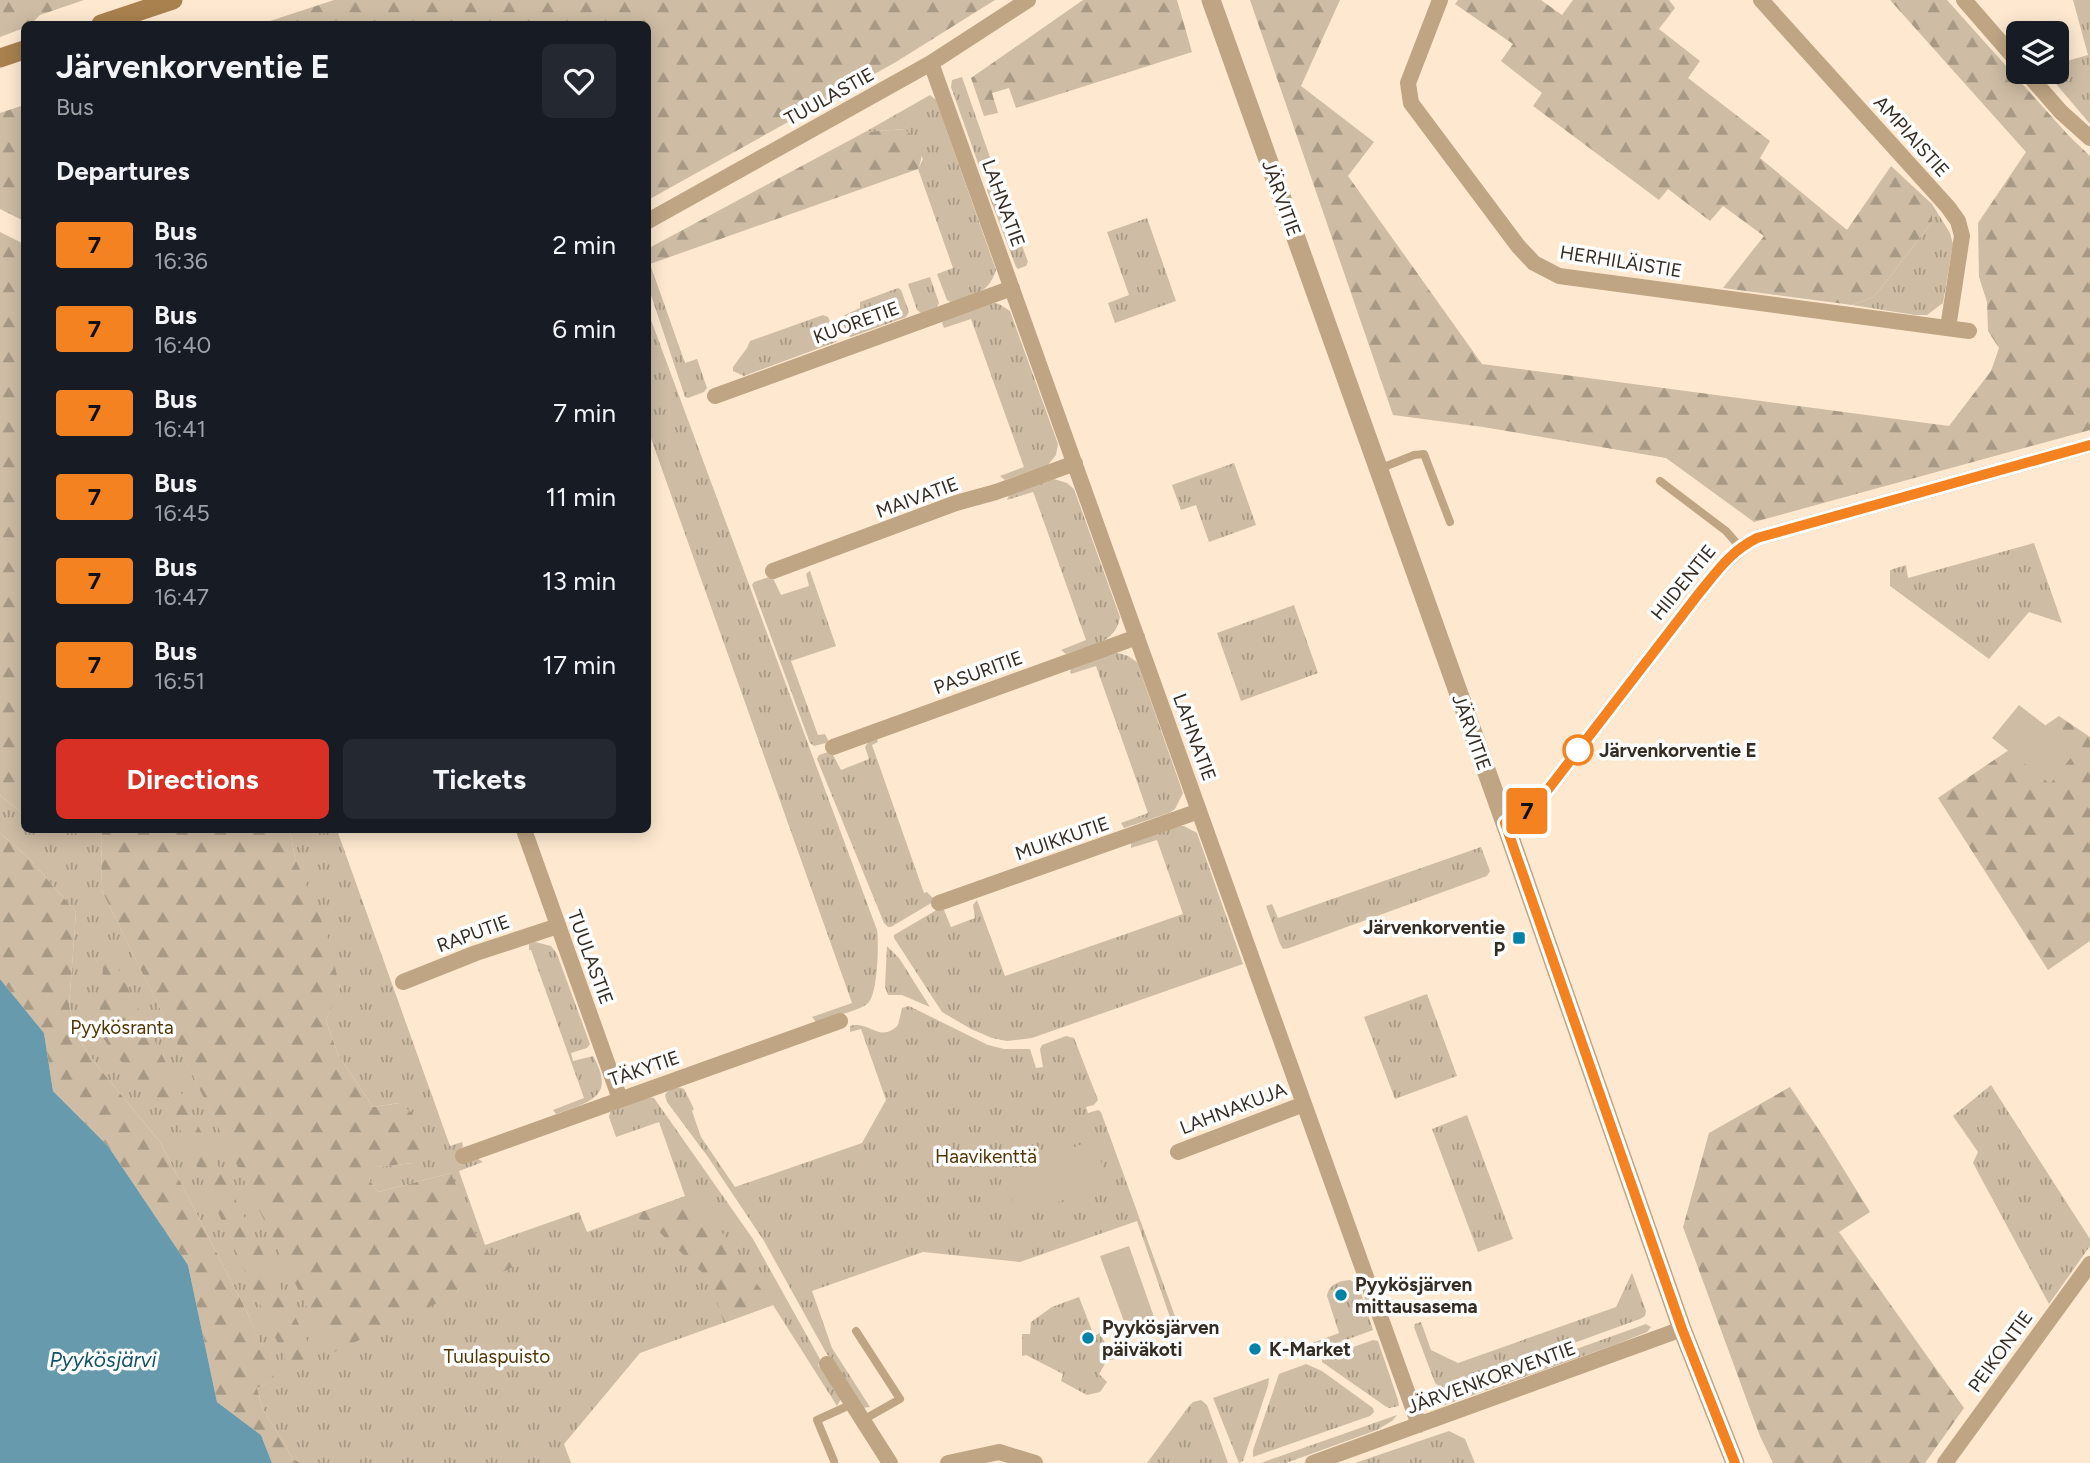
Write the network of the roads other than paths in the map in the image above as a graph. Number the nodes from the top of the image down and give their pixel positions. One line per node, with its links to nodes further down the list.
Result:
1 (173, 0): 7 (main road)
2 (1028, 0): 11 (street, TUULASTIE)
3 (1211, 0): 21 (street, JÄRVITIE)
4 (1440, 0): 16 (street, HERHILÄISTIE)
5 (1761, 0): 16 (street, AMPIAISTIE)
6 (1964, 0): 8 (street)
7 (109, 21)
8 (2006, 48)
9 (21, 51): 10 (main road)
10 (0, 58)
11 (932, 63): 14 (street, TUULASTIE); 15 (street, LAHNATIE)
12 (2036, 84): 13 (street)
13 (2090, 138)
14 (651, 219)
15 (1012, 288): 18 (street, KUORETIE); 20 (street, LAHNATIE)
16 (1948, 328): 17 (street, HERHILÄISTIE)
17 (1969, 331)
18 (715, 396)
19 (2090, 445): 24 (street, HIIDENTIE)
20 (1075, 463): 25 (street, MAIVATIE); 26 (street, LAHNATIE)
21 (1378, 469): 23 (lane); 29 (street, JÄRVITIE)
22 (1660, 481): 24 (lane)
23 (1450, 522)
24 (1740, 547): 29 (street, HIIDENTIE)
25 (774, 571)
26 (1137, 637): 27 (street, PASURITIE); 28 (street, LAHNATIE)
27 (834, 747)
28 (1199, 811): 31 (street, MUIKKUTIE); 36 (street, LAHNATIE)
29 (1505, 823): 40 (street, JÄRVITIE)
30 (524, 833): 32 (street, TUULASTIE)
31 (939, 903)
32 (558, 926): 33 (street, RAPUTIE); 35 (street, TUULASTIE)
33 (403, 982)
34 (840, 1021): 35 (street, TÄKYTIE)
35 (620, 1099): 38 (street, TÄKYTIE)
36 (1304, 1104): 37 (street, LAHNAKUJA); 45 (street, LAHNATIE)
37 (1178, 1152)
38 (463, 1157)
39 (2090, 1264): 52 (street, PEIKONTIE)
40 (1682, 1329): 45 (street, JÄRVENKORVENTIE); 51 (street, JÄRVITIE)
41 (856, 1331): 44 (lane)
42 (827, 1364): 43 (street)
43 (852, 1404): 44 (street); 46 (lane)
44 (863, 1420): 47 (street)
45 (1419, 1425): 50 (street, JÄRVENKORVENTIE)
46 (834, 1461)
47 (890, 1463)
48 (948, 1463): 49 (street)
49 (1035, 1463)
50 (1314, 1463)
51 (1735, 1463)
52 (1945, 1463)

